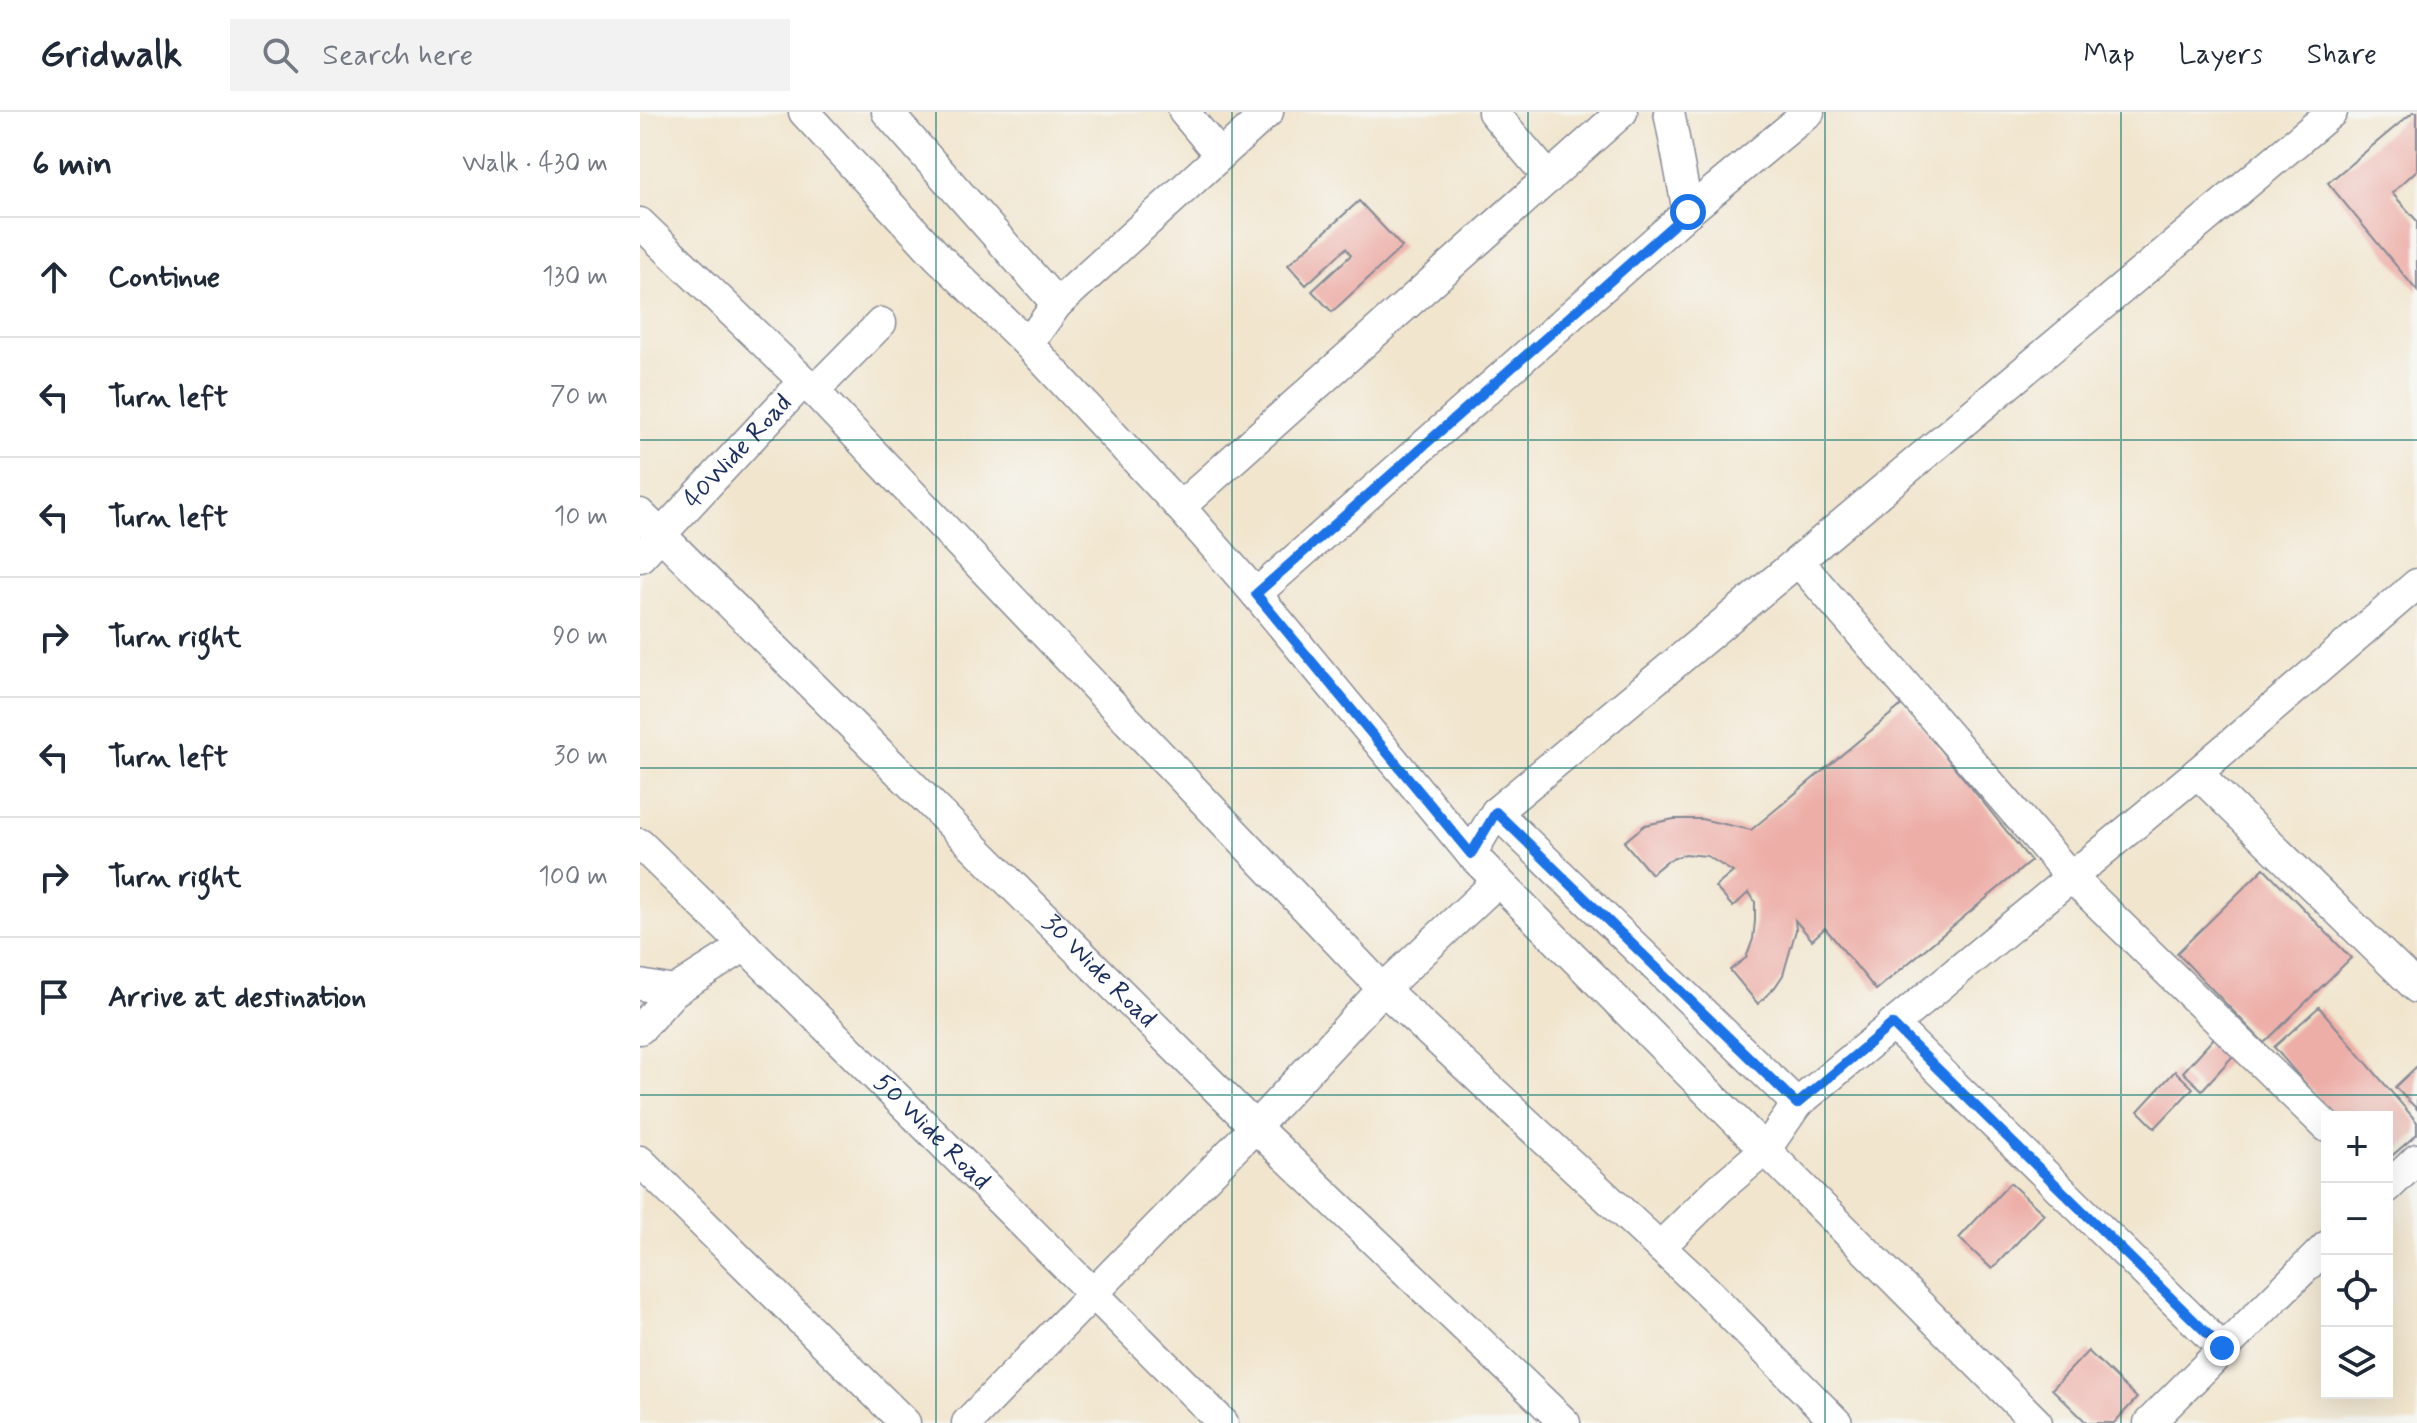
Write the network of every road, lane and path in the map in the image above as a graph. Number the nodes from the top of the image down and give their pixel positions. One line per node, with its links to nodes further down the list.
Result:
1 (804, 112): 16 (street)
2 (887, 112): 14 (street)
3 (1184, 112): 10 (street)
4 (1268, 112): 10 (street)
5 (1493, 112): 11 (street)
6 (1622, 112): 11 (street)
7 (1669, 112): 12 (street)
8 (1809, 112): 12 (street)
9 (2332, 112): 21 (street)
10 (1219, 154): 14 (street)
11 (1549, 178): 18 (street)
12 (1688, 212): 23 (street)
13 (640, 223): 17 (street)
14 (1057, 304): 16 (street)
15 (881, 323): 17 (street, 40Wide Road)
16 (1028, 344): 18 (street)
17 (809, 386): 19 (street, 40Wide Road); 33 (street)
18 (1180, 507): 23 (street)
19 (651, 524): 20 (street, 40Wide Road); 39 (street, 30 Wide Road)
20 (640, 557)
21 (1798, 561): 25 (street); 28 (street)
22 (2417, 584): 24 (street)
23 (1256, 594): 27 (street)
24 (2197, 773): 28 (street); 31 (street)
25 (1496, 812): 27 (street); 37 (street)
26 (640, 844): 30 (street, 50 Wide Road)
27 (1471, 854): 29 (street)
28 (2071, 877): 35 (street); 38 (street)
29 (1497, 882): 33 (street); 40 (street)
30 (745, 946): 34 (street); 46 (street, 50 Wide Road)
31 (2412, 976)
32 (640, 985): 34 (street)
33 (1383, 989): 39 (street); 44 (street)
34 (674, 991): 36 (street)
35 (1892, 1024): 37 (street); 47 (street)
36 (640, 1029)
37 (1797, 1104): 40 (street)
38 (2321, 1121)
39 (1255, 1127): 46 (street); 51 (street, 30 Wide Road)
40 (1766, 1149): 44 (street); 53 (street)
41 (2417, 1159): 43 (street)
42 (640, 1161): 48 (street)
43 (2390, 1183)
44 (1660, 1247): 52 (street)
45 (2321, 1252): 47 (street)
46 (1092, 1294): 49 (street); 50 (street, 50 Wide Road)
47 (2222, 1348): 54 (street)
48 (905, 1423)
49 (967, 1423)
50 (1223, 1423)
51 (1565, 1423)
52 (1837, 1423)
53 (2037, 1423)
54 (2149, 1423)

